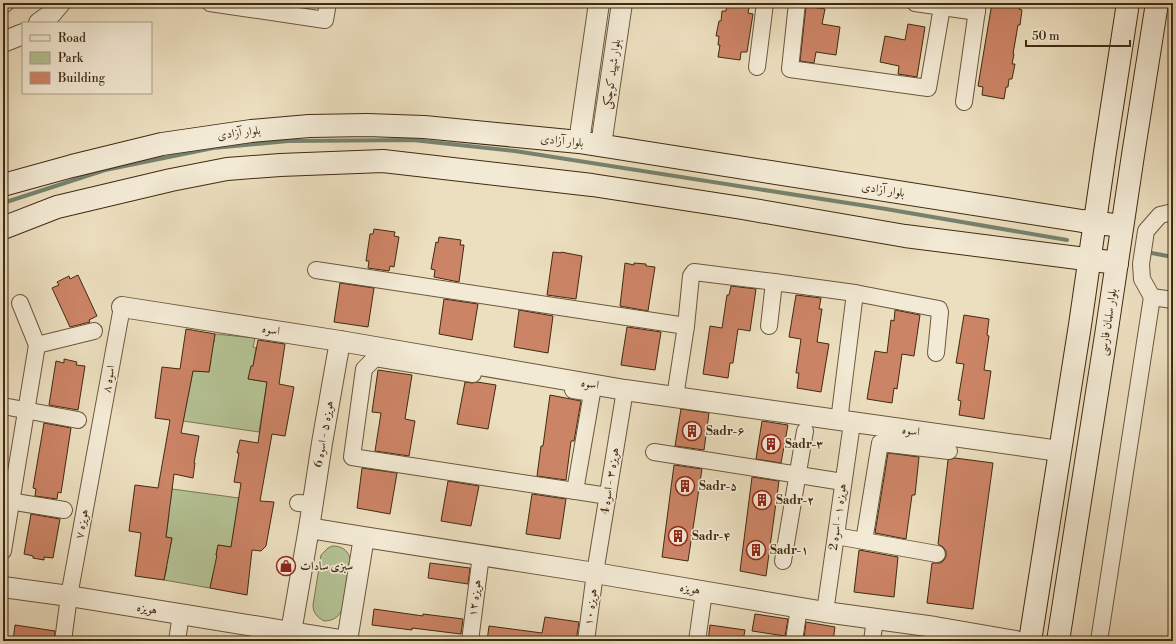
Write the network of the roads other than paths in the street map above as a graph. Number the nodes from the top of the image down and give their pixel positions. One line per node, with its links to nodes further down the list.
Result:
1 (6, 3): 12 (street)
2 (60, 3): 15 (street)
3 (210, 3): 4 (street)
4 (328, 3)
5 (599, 3): 20 (street, بلوار شهید کوچکی)
6 (622, 3): 21 (street, بلوار شهید کوچکی)
7 (766, 3): 18 (street)
8 (797, 3): 13 (street)
9 (915, 3): 13 (street)
10 (1128, 3): 24 (main road)
11 (1157, 3): 25 (main road, بلوار سلمان فارسی)
12 (3, 5)
13 (942, 7): 14 (street)
14 (977, 8): 19 (street)
15 (40, 22)
16 (22, 34): 17 (street)
17 (3, 42)
18 (757, 67)
19 (964, 102)
20 (584, 106): 21 (street); 22 (street, بلوار شهید کوچکی)
21 (607, 108): 23 (street, بلوار شهید کوچکی)
22 (579, 142): 23 (main road, بلوار آزادی); 26 (main road, بلوار آزادی)
23 (601, 145): 28 (main road, بلوار آزادی)
24 (1105, 152): 25 (main road); 28 (main road)
25 (1132, 155): 29 (main road, بلوار سلمان فارسی)
26 (3, 185)
27 (1173, 212): 36 (street)
28 (1095, 223): 29 (main road, بلوار آزادی); 31 (main road)
29 (1122, 226): 32 (main road, بلوار سلمان فارسی)
30 (3, 228): 31 (main road)
31 (1089, 261): 32 (main road); 42 (main road)
32 (1118, 263): 43 (main road, بلوار سلمان فارسی)
33 (316, 270): 40 (street)
34 (774, 282): 35 (street); 40 (street); 41 (street)
35 (855, 293): 47 (street); 53 (street, هویزه ۱ - اسوه 2)
36 (1152, 297): 37 (street); 94 (street)
37 (1173, 300)
38 (20, 303): 46 (street)
39 (122, 307): 45 (street, اسوه); 57 (street, اسوه ۸)
40 (686, 326): 49 (street)
41 (769, 326)
42 (1080, 326): 43 (main road); 56 (main road)
43 (1108, 329): 93 (main road, بلوار سلمان فارسی)
44 (94, 331): 46 (street)
45 (340, 341): 48 (street, اسوه); 65 (street, هویزه ۵ - اسوه 6)
46 (37, 346): 51 (street)
47 (936, 353)
48 (625, 390): 49 (street, اسوه); 62 (street, هویزه ۳ - اسوه 4)
49 (675, 397): 53 (street, اسوه)
50 (3, 406): 51 (street)
51 (26, 411): 52 (street); 63 (street)
52 (78, 420)
53 (845, 422): 56 (street, اسوه); 60 (street, هویزه ۱ - اسوه 2)
54 (805, 430): 59 (street)
55 (949, 451): 68 (street)
56 (1059, 451): 92 (main road)
57 (96, 452): 76 (street, هویزه ۷)
58 (654, 452): 59 (street)
59 (798, 475): 60 (street); 72 (street)
60 (843, 482): 66 (street, هویزه ۱ - اسوه 2)
61 (575, 491): 61 (street); 62 (street)
62 (608, 496): 73 (street, هویزه ۳ - اسوه 4)
63 (7, 501): 64 (street); 69 (street)
64 (64, 510)
65 (310, 528): 67 (street, هویزه); 81 (street)
66 (836, 536): 68 (street); 78 (street, هویزه ۱ - اسوه 2)
67 (364, 538): 71 (street, هویزه); 85 (street, هویزه)
68 (864, 541): 70 (street)
69 (3, 551)
70 (937, 554)
71 (481, 555): 73 (street, هویزه); 86 (street, هویزه ۱۲)
72 (783, 561)
73 (596, 573): 75 (street, هویزه); 87 (street, هویزه ۱۰)
74 (3, 587): 76 (street, هویزه)
75 (704, 592): 77 (street, هویزه); 88 (street)
76 (69, 596): 79 (street, هویزه); 83 (street, هویزه ۷)
77 (799, 607): 78 (street, هویزه); 89 (street)
78 (825, 612): 80 (street, هویزه)
79 (181, 614): 81 (street, هویزه); 84 (street)
80 (874, 619): 82 (street, هویزه); 90 (street)
81 (292, 632): 85 (street, هویزه)
82 (934, 634): 91 (street, هویزه)
83 (63, 641)
84 (178, 641)
85 (347, 641)
86 (470, 641)
87 (586, 641)
88 (698, 641)
89 (794, 641)
90 (872, 641)
91 (1016, 641)
92 (1030, 641)
93 (1060, 641)
94 (1099, 641)

